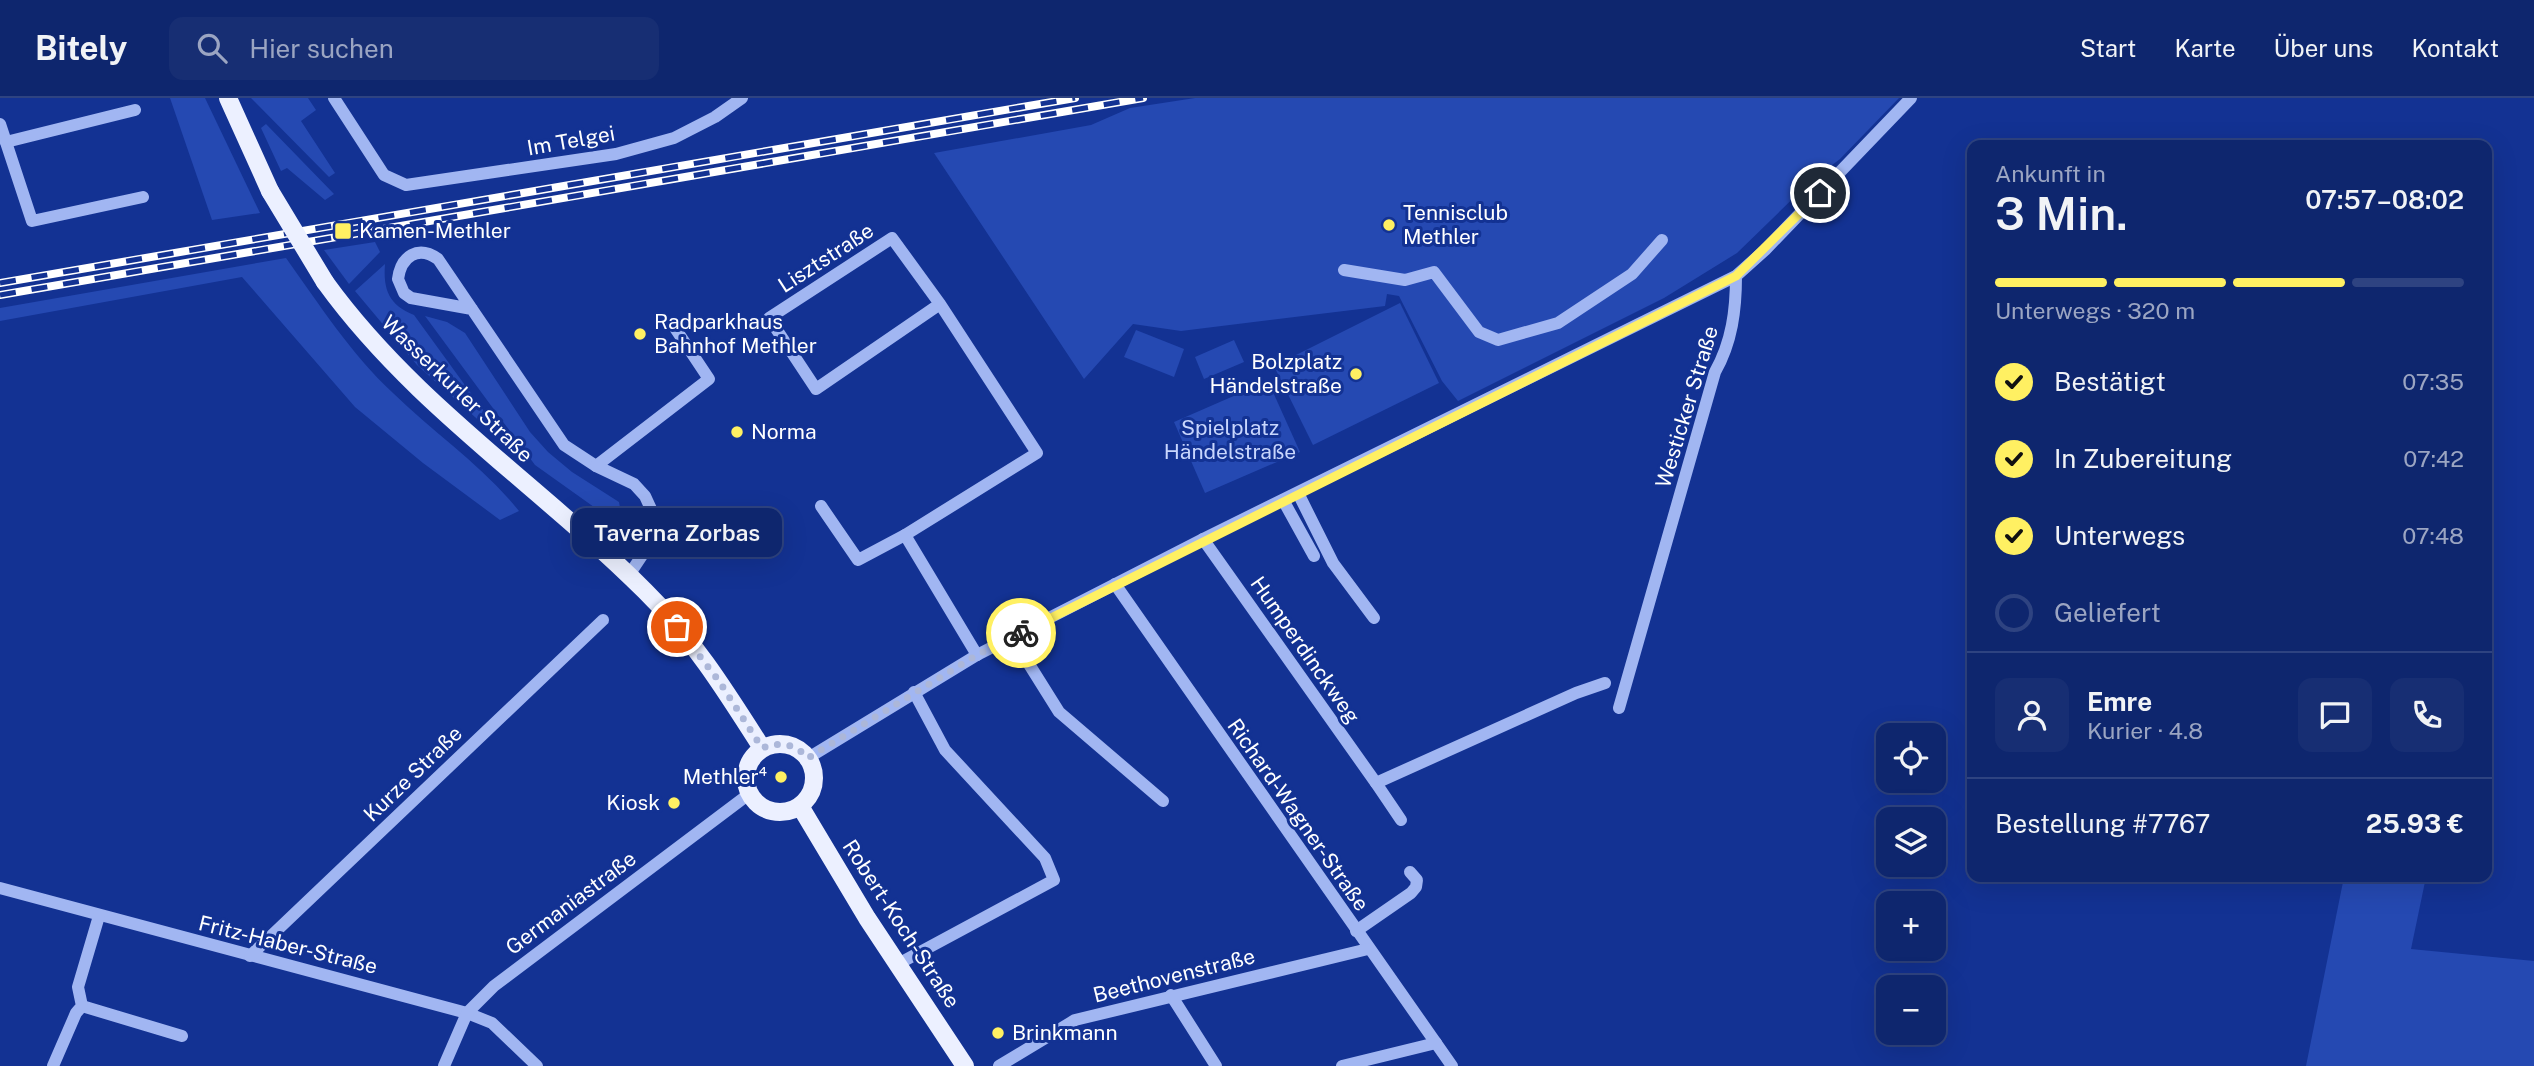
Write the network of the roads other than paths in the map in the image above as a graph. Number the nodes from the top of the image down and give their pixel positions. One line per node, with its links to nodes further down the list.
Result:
1 (228, 98): 22 (main road, Wasserkurler Straße, bridge)
2 (334, 98): 3 (street, Im Telgei)
3 (742, 98)
4 (1911, 98): 11 (street)
5 (135, 110): 7 (street)
6 (0, 124): 7 (street)
7 (6, 142): 8 (street)
8 (143, 197)
9 (1662, 240): 10 (street)
10 (1344, 271)
11 (1736, 276): 16 (street); 30 (street, Westicker Straße)
12 (940, 304): 12 (street, Lisztstraße); 19 (street, Lisztstraße)
13 (471, 309): 13 (street); 15 (street)
14 (675, 328): 15 (street)
15 (596, 466): 22 (street)
16 (1298, 493): 17 (street); 24 (street)
17 (1283, 500): 20 (street); 21 (street)
18 (821, 506): 19 (street, Lisztstraße)
19 (905, 535): 27 (street)
20 (1203, 539): 23 (street); 33 (street, Humperdinckweg)
21 (1314, 556)
22 (629, 575): 31 (main road)
23 (1115, 584): 26 (street); 41 (street, Richard-Wagner-Straße)
24 (1374, 618)
25 (603, 621): 43 (street, Kurze Straße)
26 (1012, 637): 27 (street); 35 (street)
27 (977, 655): 29 (street)
28 (1605, 683): 33 (street)
29 (914, 692): 32 (street); 44 (street)
30 (1619, 708)
31 (762, 748): 32 (main road); 34 (main road)
32 (808, 758): 36 (main road)
33 (1376, 783): 37 (street, Humperdinckweg)
34 (749, 794): 36 (main road); 47 (street, Germaniastraße)
35 (1163, 801)
36 (800, 806): 44 (main road, Robert-Koch-Straße)
37 (1401, 820)
38 (1410, 872): 41 (street)
39 (0, 888): 40 (street, Fritz-Haber-Straße)
40 (99, 916): 43 (street, Fritz-Haber-Straße); 46 (street)
41 (1356, 931): 42 (street, Richard-Wagner-Straße)
42 (1368, 949): 45 (street, Beethovenstraße); 49 (street, Richard-Wagner-Straße)
43 (250, 956): 47 (street, Fritz-Haber-Straße)
44 (898, 964): 53 (main road, Robert-Koch-Straße)
45 (1171, 995): 54 (street, Beethovenstraße); 55 (street)
46 (82, 1006): 48 (street); 50 (street)
47 (467, 1013): 51 (street, Germaniastraße); 52 (street, Fritz-Haber-Straße)
48 (182, 1036)
49 (1436, 1043): 56 (street); 57 (street, Richard-Wagner-Straße)
50 (53, 1066)
51 (444, 1066)
52 (537, 1066)
53 (965, 1066)
54 (999, 1066)
55 (1216, 1066)
56 (1342, 1066)
57 (1452, 1066)

